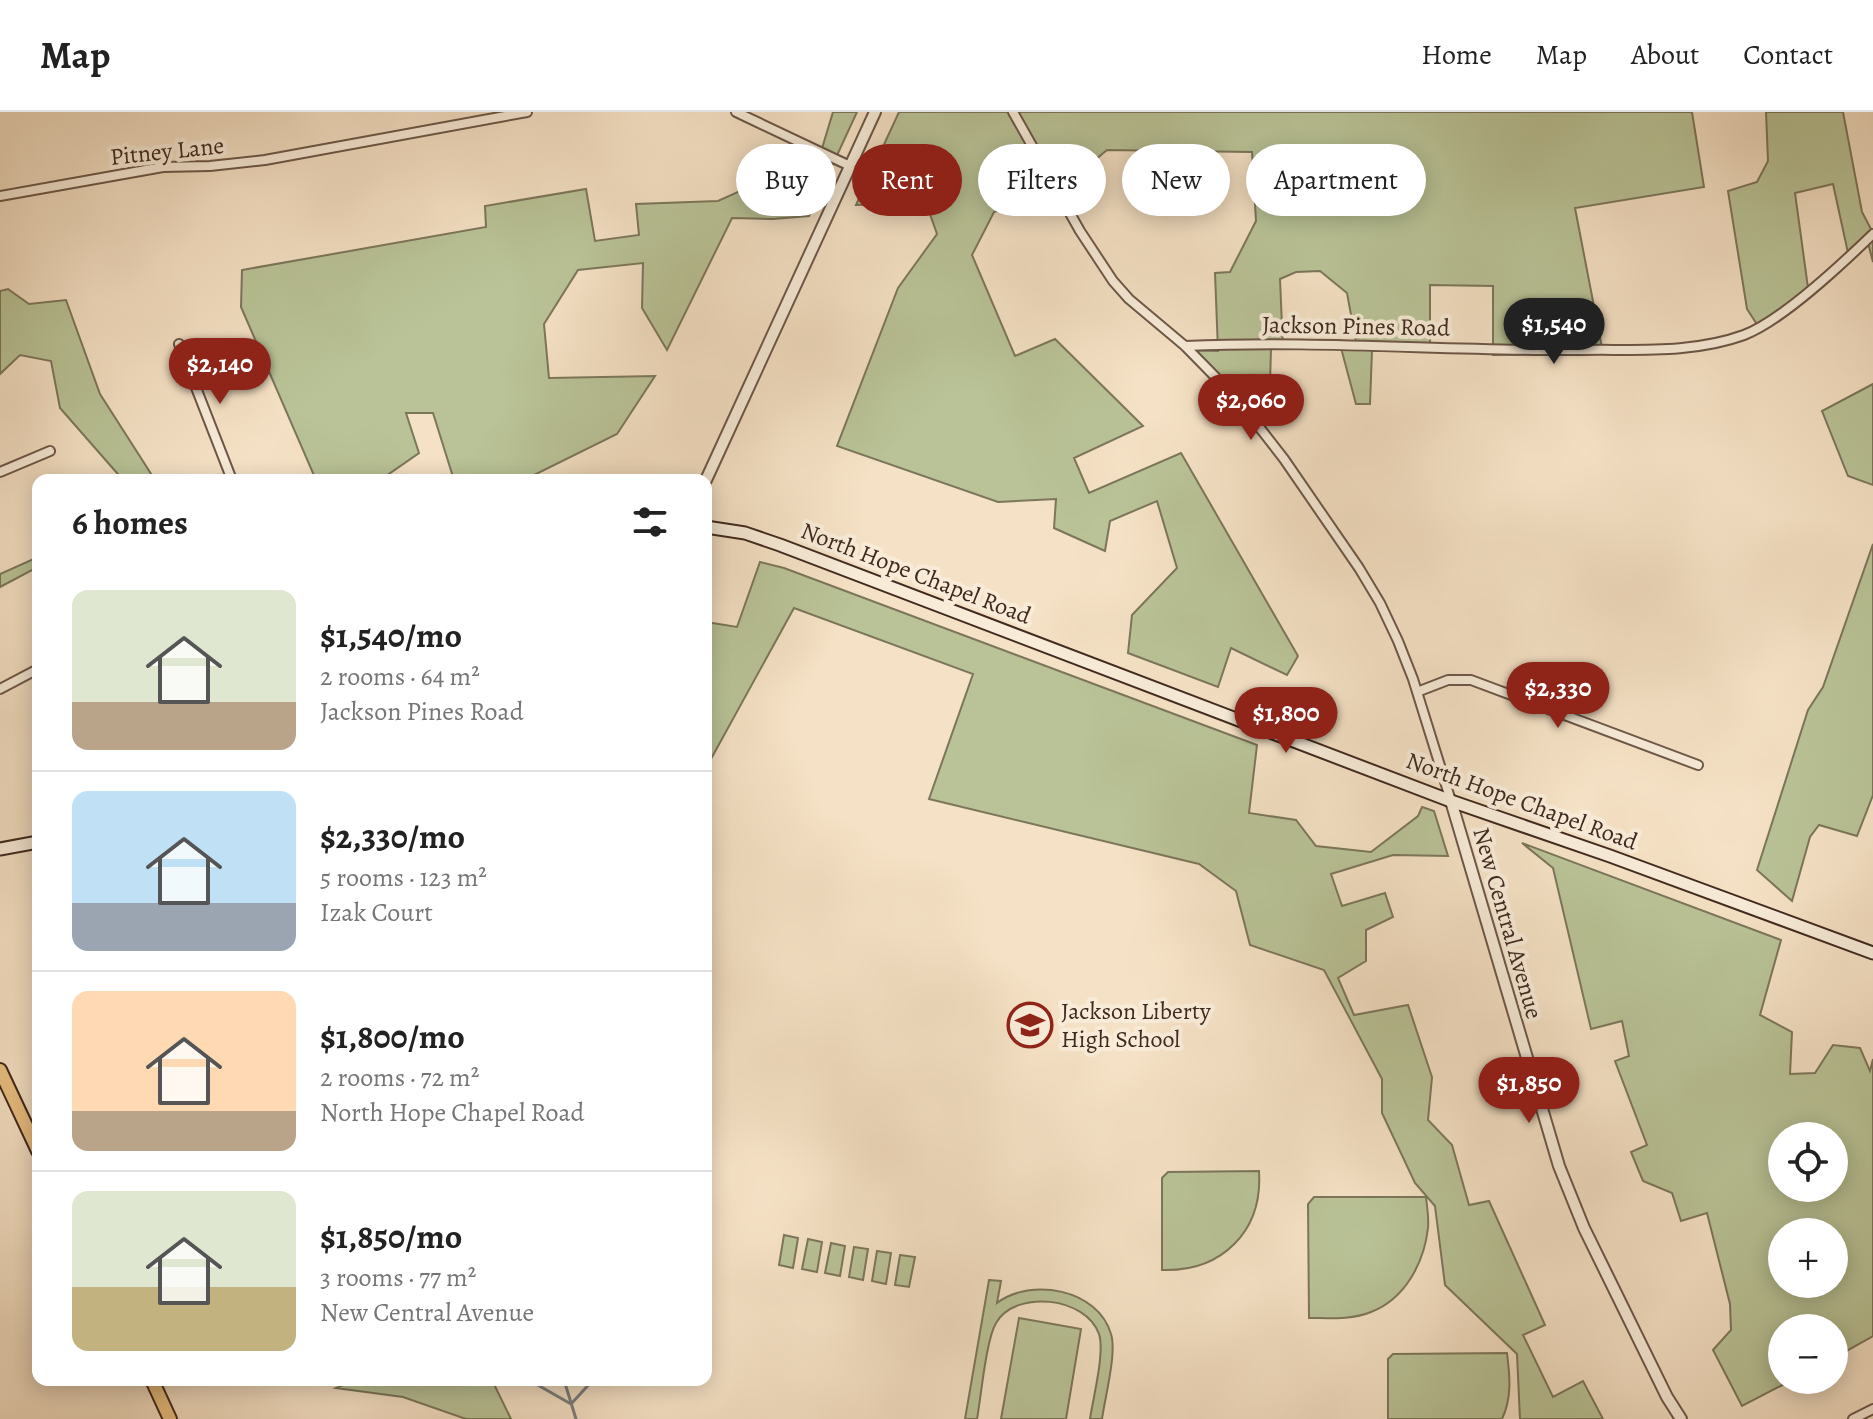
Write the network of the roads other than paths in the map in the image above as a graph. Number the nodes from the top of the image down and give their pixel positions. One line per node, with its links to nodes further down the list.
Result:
1 (527, 112): 6 (street, Pitney Lane)
2 (736, 112): 5 (street)
3 (875, 112): 5 (street)
4 (1013, 112): 9 (street, New Central Avenue)
5 (850, 166): 13 (street)
6 (0, 196)
7 (1873, 234): 9 (street, Jackson Pines Road)
8 (179, 344): 12 (street)
9 (1185, 346): 17 (street, New Central Avenue)
10 (50, 451): 11 (street)
11 (0, 472)
12 (230, 474)
13 (709, 474)
14 (712, 528): 19 (main road, North Hope Chapel Road)
15 (32, 672): 16 (street)
16 (0, 689)
17 (1417, 692): 18 (street); 19 (street, New Central Avenue)
18 (1698, 765)
19 (1451, 801): 22 (main road, North Hope Chapel Road); 28 (street, New Central Avenue)
20 (32, 843): 21 (main road)
21 (0, 849)
22 (1873, 953)
23 (0, 1070): 24 (main road)
24 (32, 1138)
25 (155, 1386): 27 (main road)
26 (1873, 1409): 29 (street)
27 (170, 1419)
28 (1681, 1419)
29 (1853, 1419)

